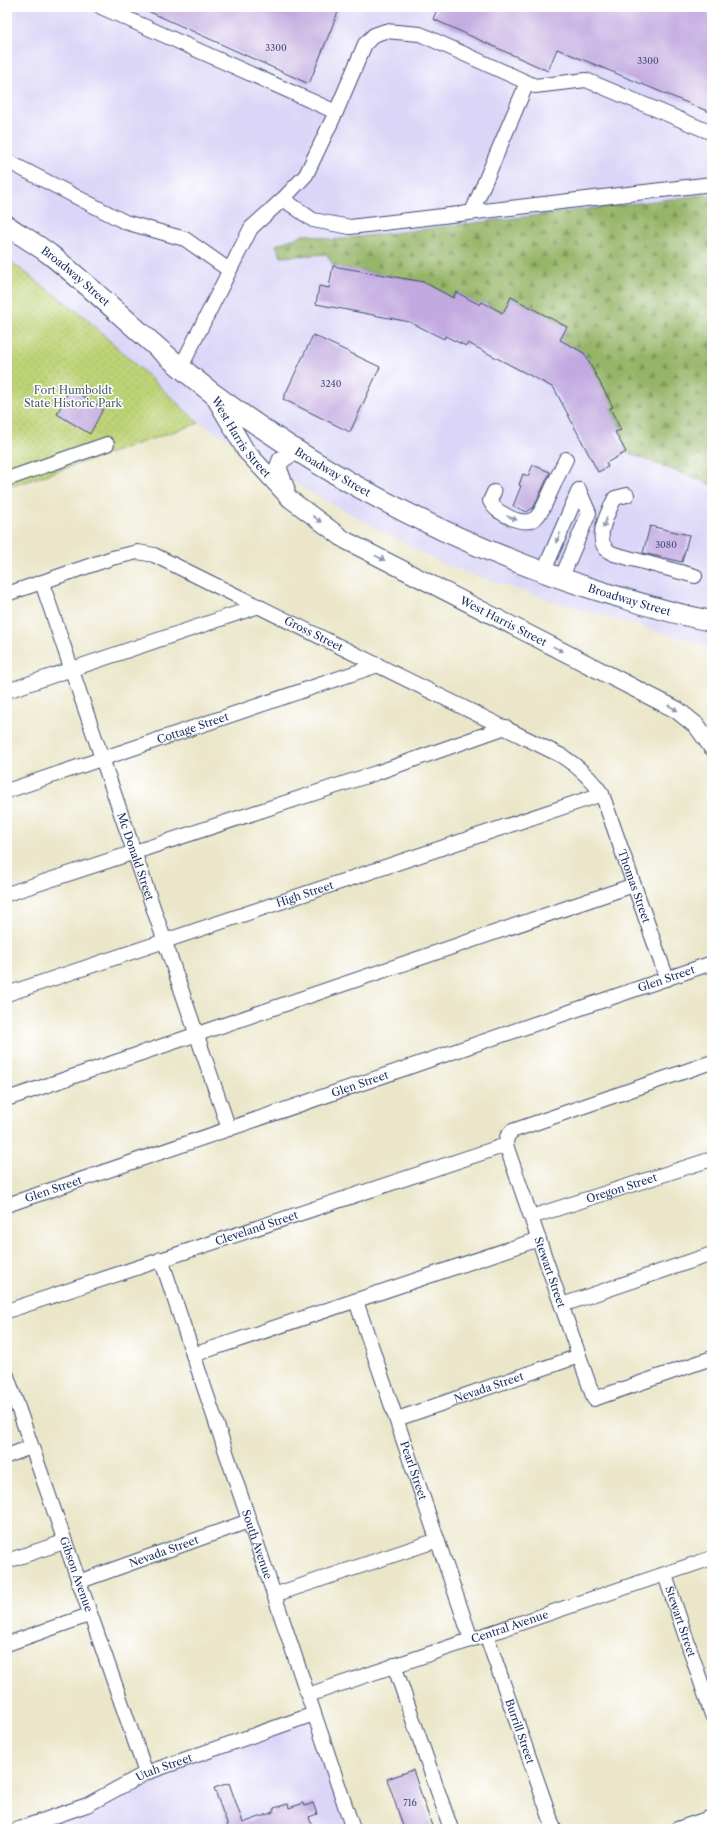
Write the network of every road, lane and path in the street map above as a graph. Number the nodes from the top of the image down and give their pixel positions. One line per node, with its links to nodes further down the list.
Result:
1 (101, 7): 3 (street)
2 (527, 83): 3 (street); 4 (street); 8 (street)
3 (336, 112): 7 (street)
4 (712, 133)
5 (7, 161): 10 (street)
6 (712, 183): 8 (street)
7 (283, 199): 8 (street); 10 (street)
8 (472, 212)
9 (7, 226): 11 (highway, Broadway Street)
10 (229, 270): 11 (street)
11 (181, 367): 12 (highway, Broadway Street)
12 (211, 391): 14 (highway, Broadway Street); 19 (main road, West Harris Street)
13 (107, 444): 16 (street)
14 (295, 451): 19 (main road, West Harris Street); 20 (highway, Broadway Street)
15 (566, 459): 17 (street, one-way to 15)
16 (7, 479)
17 (494, 492)
18 (627, 495): 21 (street, one-way to 21)
19 (290, 499): 30 (main road, West Harris Street, one-way to 30)
20 (552, 576): 20 (street, one-way to 20); 25 (highway, Broadway Street)
21 (695, 576)
22 (42, 583): 23 (street, Gross Street); 24 (street, Gross Street); 27 (street, Mc Donald Street)
23 (7, 594)
24 (259, 606): 26 (street, Gross Street); 27 (street)
25 (712, 621)
26 (378, 665): 29 (street, Gross Street); 31 (street, Cottage Street)
27 (72, 669): 28 (street); 31 (street, Mc Donald Street)
28 (7, 692)
29 (506, 728): 33 (street, Gross Street); 34 (street)
30 (712, 747)
31 (103, 759): 32 (street, Cottage Street); 34 (street, Mc Donald Street)
32 (7, 791)
33 (602, 794): 35 (street, Thomas Street); 37 (street, High Street)
34 (135, 853): 36 (street); 37 (street, Mc Donald Street)
35 (634, 885): 39 (street, Thomas Street); 41 (street)
36 (7, 894)
37 (165, 942): 40 (street, High Street); 41 (street, Mc Donald Street)
38 (712, 963): 39 (street, Glen Street)
39 (667, 979): 44 (street, Glen Street)
40 (7, 994)
41 (197, 1035): 43 (street); 44 (street, Mc Donald Street)
42 (712, 1062): 45 (street)
43 (7, 1099)
44 (229, 1129): 47 (street, Glen Street)
45 (506, 1145): 48 (street, Stewart Street); 51 (street, Cleveland Street)
46 (712, 1159): 48 (street, Oregon Street)
47 (7, 1205)
48 (531, 1217): 49 (street, Stewart Street)
49 (539, 1239): 52 (street); 53 (street, Stewart Street)
50 (712, 1254): 53 (street)
51 (161, 1259): 54 (street, Cleveland Street); 55 (street, South Avenue)
52 (356, 1301): 55 (street); 59 (street, Pearl Street)
53 (562, 1305): 56 (street, Stewart Street)
54 (7, 1311)
55 (193, 1355): 62 (street, South Avenue)
56 (579, 1356): 57 (street, Stewart Street); 59 (street, Nevada Street)
57 (712, 1358)
58 (7, 1376): 60 (street, Gibson Avenue)
59 (397, 1419): 63 (street, Pearl Street)
60 (31, 1448): 61 (street); 64 (street, Gibson Avenue)
61 (7, 1456)
62 (249, 1521): 68 (street, Nevada Street); 69 (street, South Avenue)
63 (438, 1540): 69 (street); 72 (street, Pearl Street)
64 (64, 1542): 66 (street); 68 (street, Gibson Avenue)
65 (712, 1558): 67 (street, Central Avenue)
66 (7, 1562)
67 (665, 1575): 71 (street, Central Avenue); 77 (street, Stewart Street)
68 (78, 1582): 70 (street, Gibson Avenue)
69 (274, 1595): 75 (street, South Avenue)
70 (89, 1615): 73 (street); 78 (street, Gibson Avenue)
71 (486, 1634): 72 (street, Central Avenue); 83 (street, Burrill Street)
72 (471, 1639): 74 (street, Central Avenue)
73 (7, 1644)
74 (394, 1665): 75 (street, Central Avenue); 82 (street)
75 (308, 1695): 76 (street, South Avenue)
76 (314, 1714): 78 (street, Utah Street); 81 (street, South Avenue)
77 (712, 1715)
78 (146, 1773): 80 (street, Utah Street)
79 (712, 1818): 84 (street)
80 (18, 1829)
81 (353, 1829)
82 (451, 1829)
83 (554, 1829)
84 (677, 1829)

